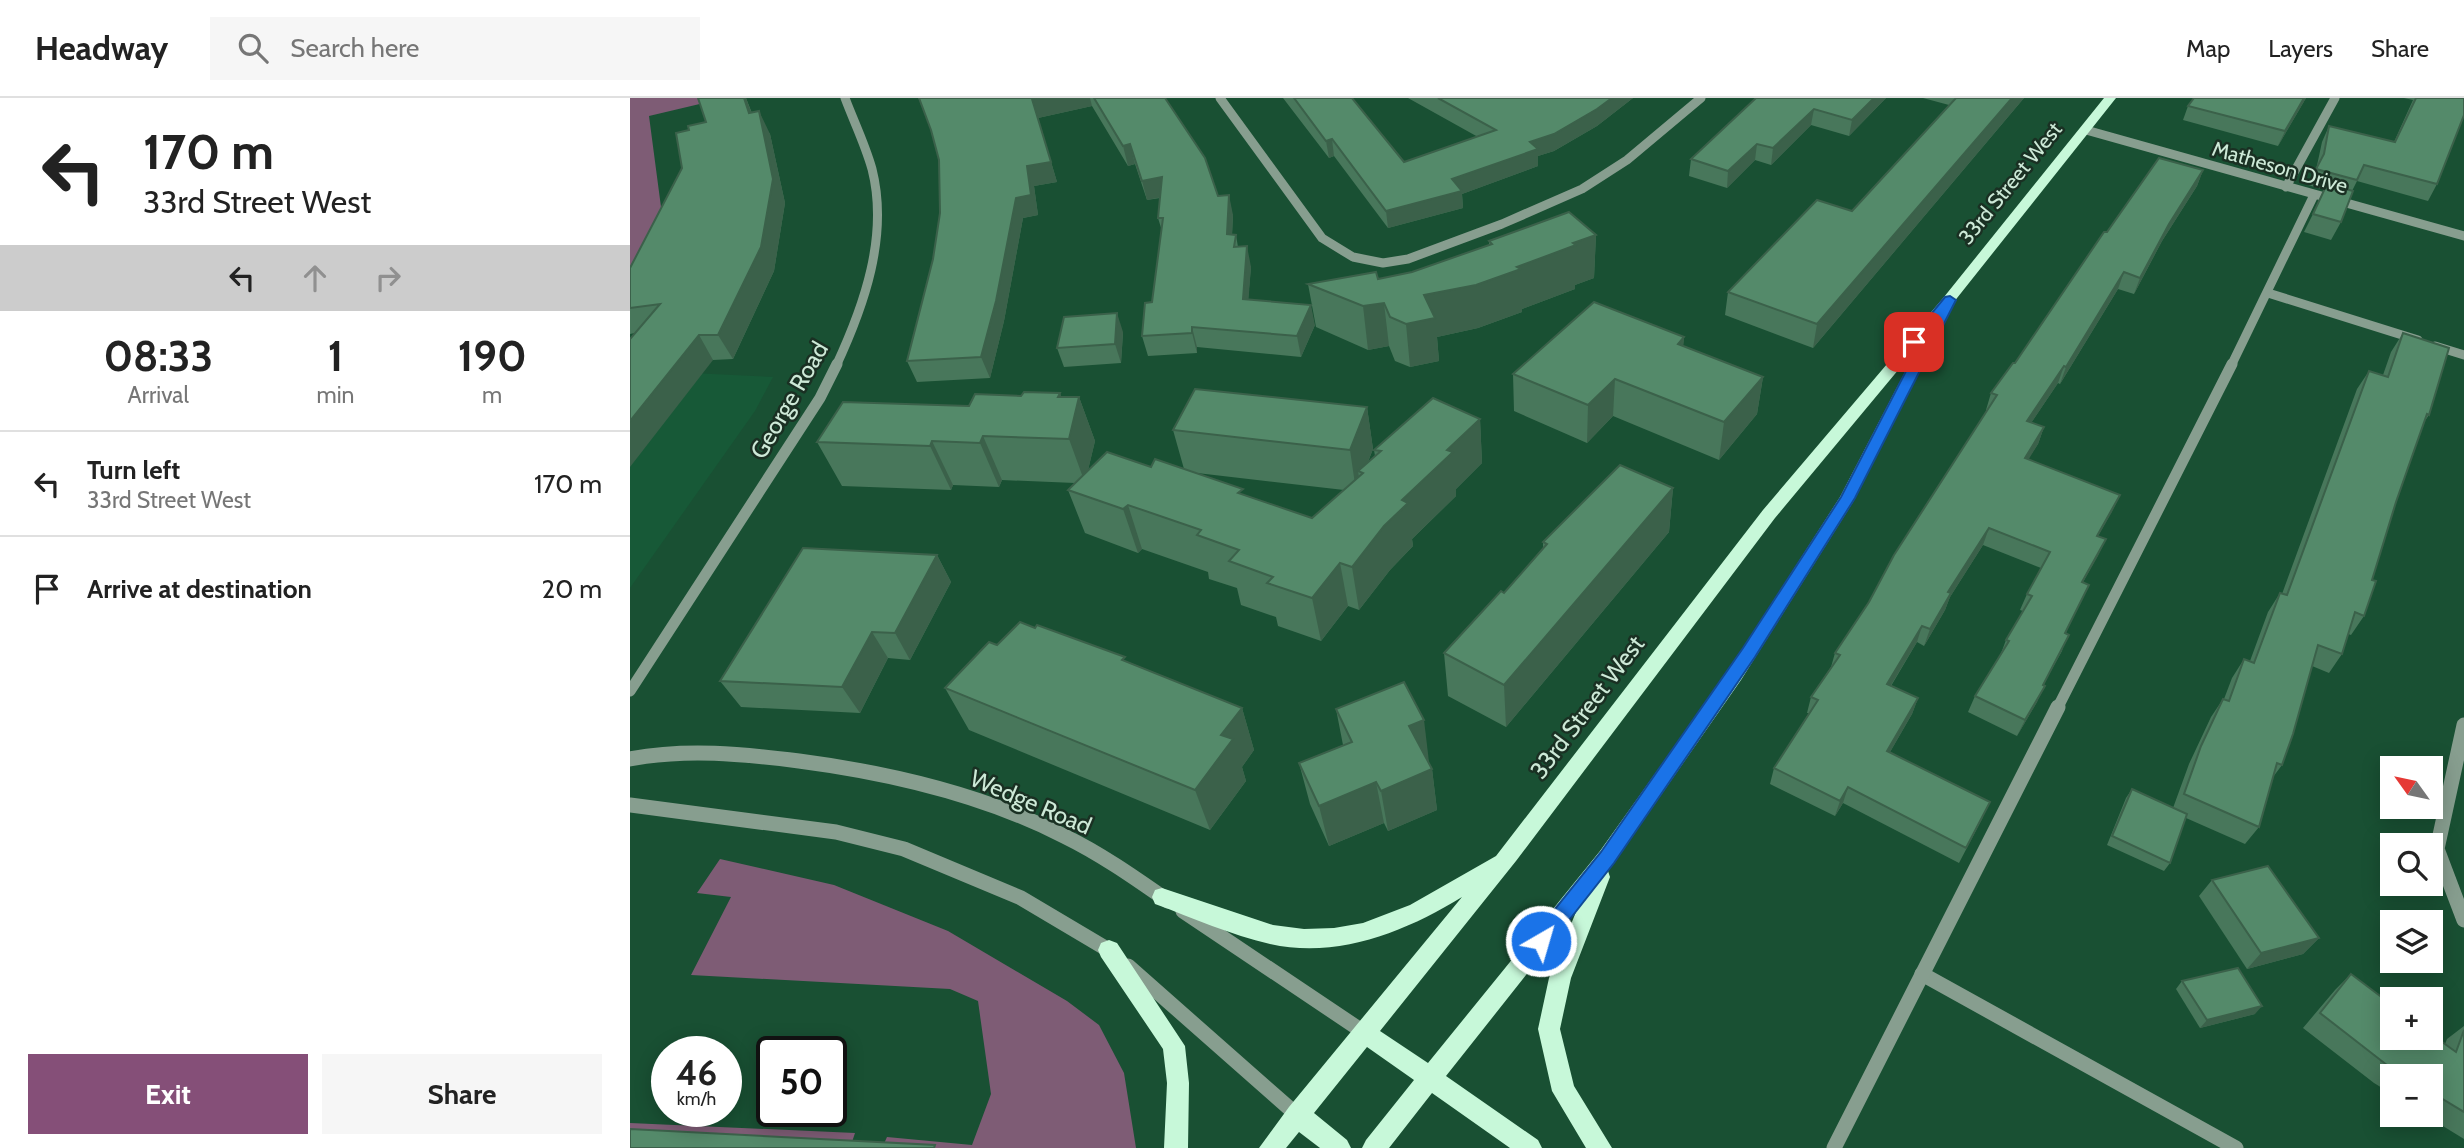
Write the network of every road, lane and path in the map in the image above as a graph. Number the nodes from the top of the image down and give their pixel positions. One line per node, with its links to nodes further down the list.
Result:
1 (845, 98): 13 (street, George Road)
2 (1220, 98): 3 (street)
3 (1700, 98)
4 (2110, 98): 6 (main road, 33rd Street West)
5 (2335, 98): 7 (street)
6 (2086, 130): 7 (street, Matheson Drive); 11 (main road, 33rd Street West)
7 (2286, 187): 8 (street, Matheson Drive)
8 (2314, 195): 9 (street, Matheson Drive); 10 (street)
9 (2464, 236)
10 (2268, 293): 12 (street); 22 (street)
11 (1950, 300): 17 (main road, 33rd Street West); 18 (main road, 33rd Street West)
12 (2464, 355)
13 (630, 691)
14 (2464, 725): 20 (street)
15 (630, 759): 19 (street, Wedge Road)
16 (630, 805): 21 (street)
17 (1509, 855): 19 (main road); 23 (main road, 33rd Street West)
18 (1607, 857): 24 (main road, 33rd Street West); 31 (main road)
19 (1162, 897): 23 (street, Wedge Road)
20 (2464, 920)
21 (1109, 950): 25 (street); 26 (main road)
22 (1922, 974): 32 (street); 33 (street)
23 (1365, 1033): 24 (main road); 25 (main road, 33rd Street West)
24 (1433, 1078): 29 (main road, 33rd Street West); 30 (main road)
25 (1297, 1115): 27 (main road, 33rd Street West); 28 (main road)
26 (1176, 1148)
27 (1270, 1148)
28 (1339, 1148)
29 (1374, 1148)
30 (1530, 1148)
31 (1600, 1148)
32 (1834, 1148)
33 (2236, 1148)

